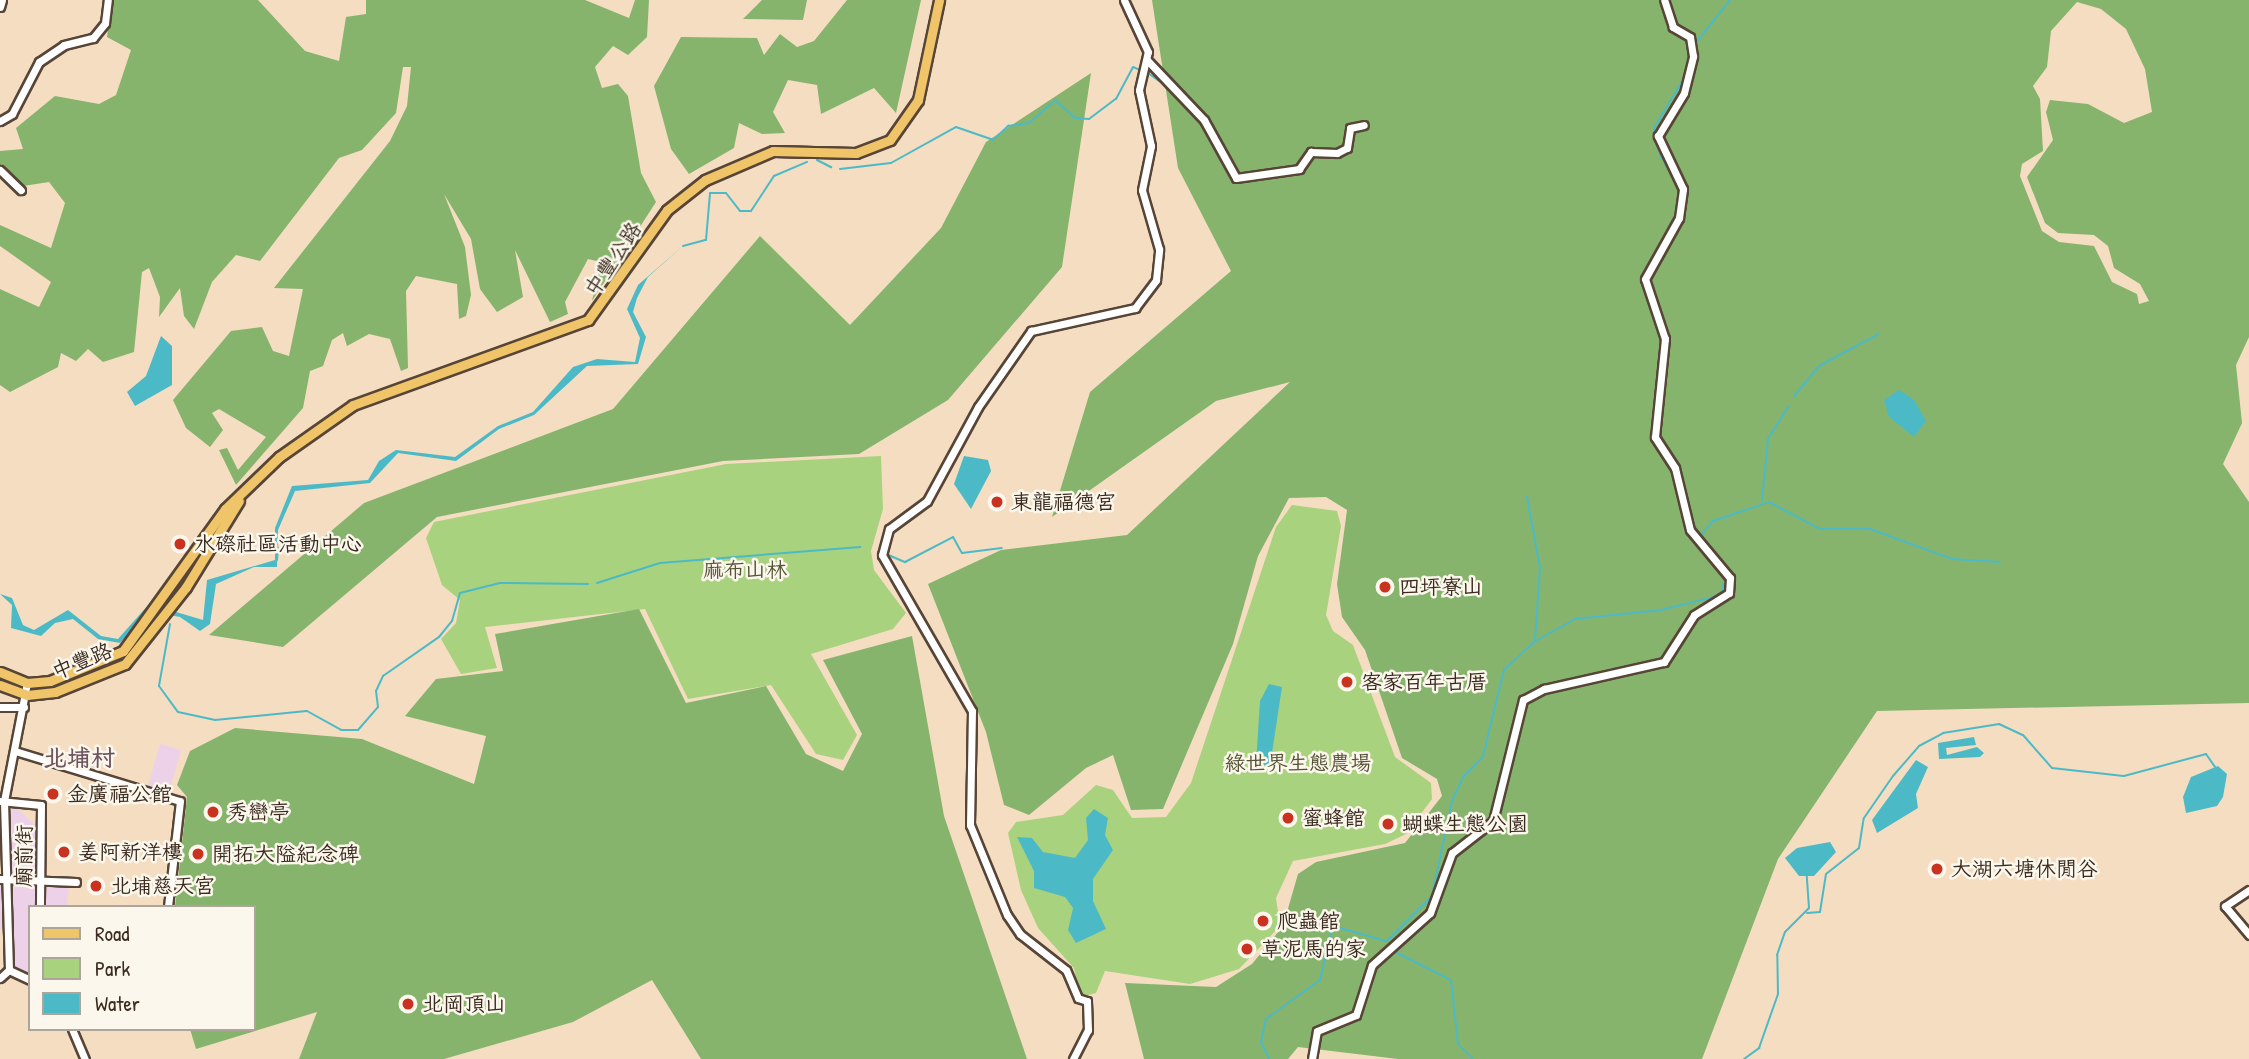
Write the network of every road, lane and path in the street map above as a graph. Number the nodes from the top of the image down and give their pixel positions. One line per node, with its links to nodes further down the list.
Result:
1 (2, 0): 6 (street)
2 (108, 0): 8 (street)
3 (939, 0): 12 (main road, 中豐公路)
4 (1124, 0): 7 (street)
5 (1664, 0): 38 (street)
6 (0, 7)
7 (1147, 60): 9 (street); 37 (street)
8 (0, 121)
9 (1363, 125)
10 (0, 170): 11 (street)
11 (21, 190)
12 (239, 501): 13 (main road, 中豐公路); 14 (main road, 中豐公路)
13 (177, 580): 15 (main road, 中豐路)
14 (186, 587): 15 (main road, 中豐路)
15 (159, 613): 17 (main road, 中豐路); 19 (main road, 中豐路)
16 (0, 672): 17 (main road, 中豐路)
17 (27, 683): 19 (street)
18 (0, 685): 19 (main road)
19 (27, 695): 21 (street)
20 (0, 707): 21 (street)
21 (24, 707): 22 (street)
22 (15, 751): 23 (street); 29 (street)
23 (2, 801): 24 (street); 25 (street, 廟前街)
24 (4, 879): 25 (street); 30 (street)
25 (41, 881): 26 (street); 28 (street, 廟前街)
26 (76, 882)
27 (2249, 890): 31 (street)
28 (40, 905)
29 (168, 905)
30 (4, 935): 32 (street)
31 (2249, 935)
32 (9, 970): 33 (street); 34 (street)
33 (0, 978)
34 (28, 979)
35 (73, 1031): 36 (street)
36 (85, 1059)
37 (1073, 1059)
38 (1312, 1059)

